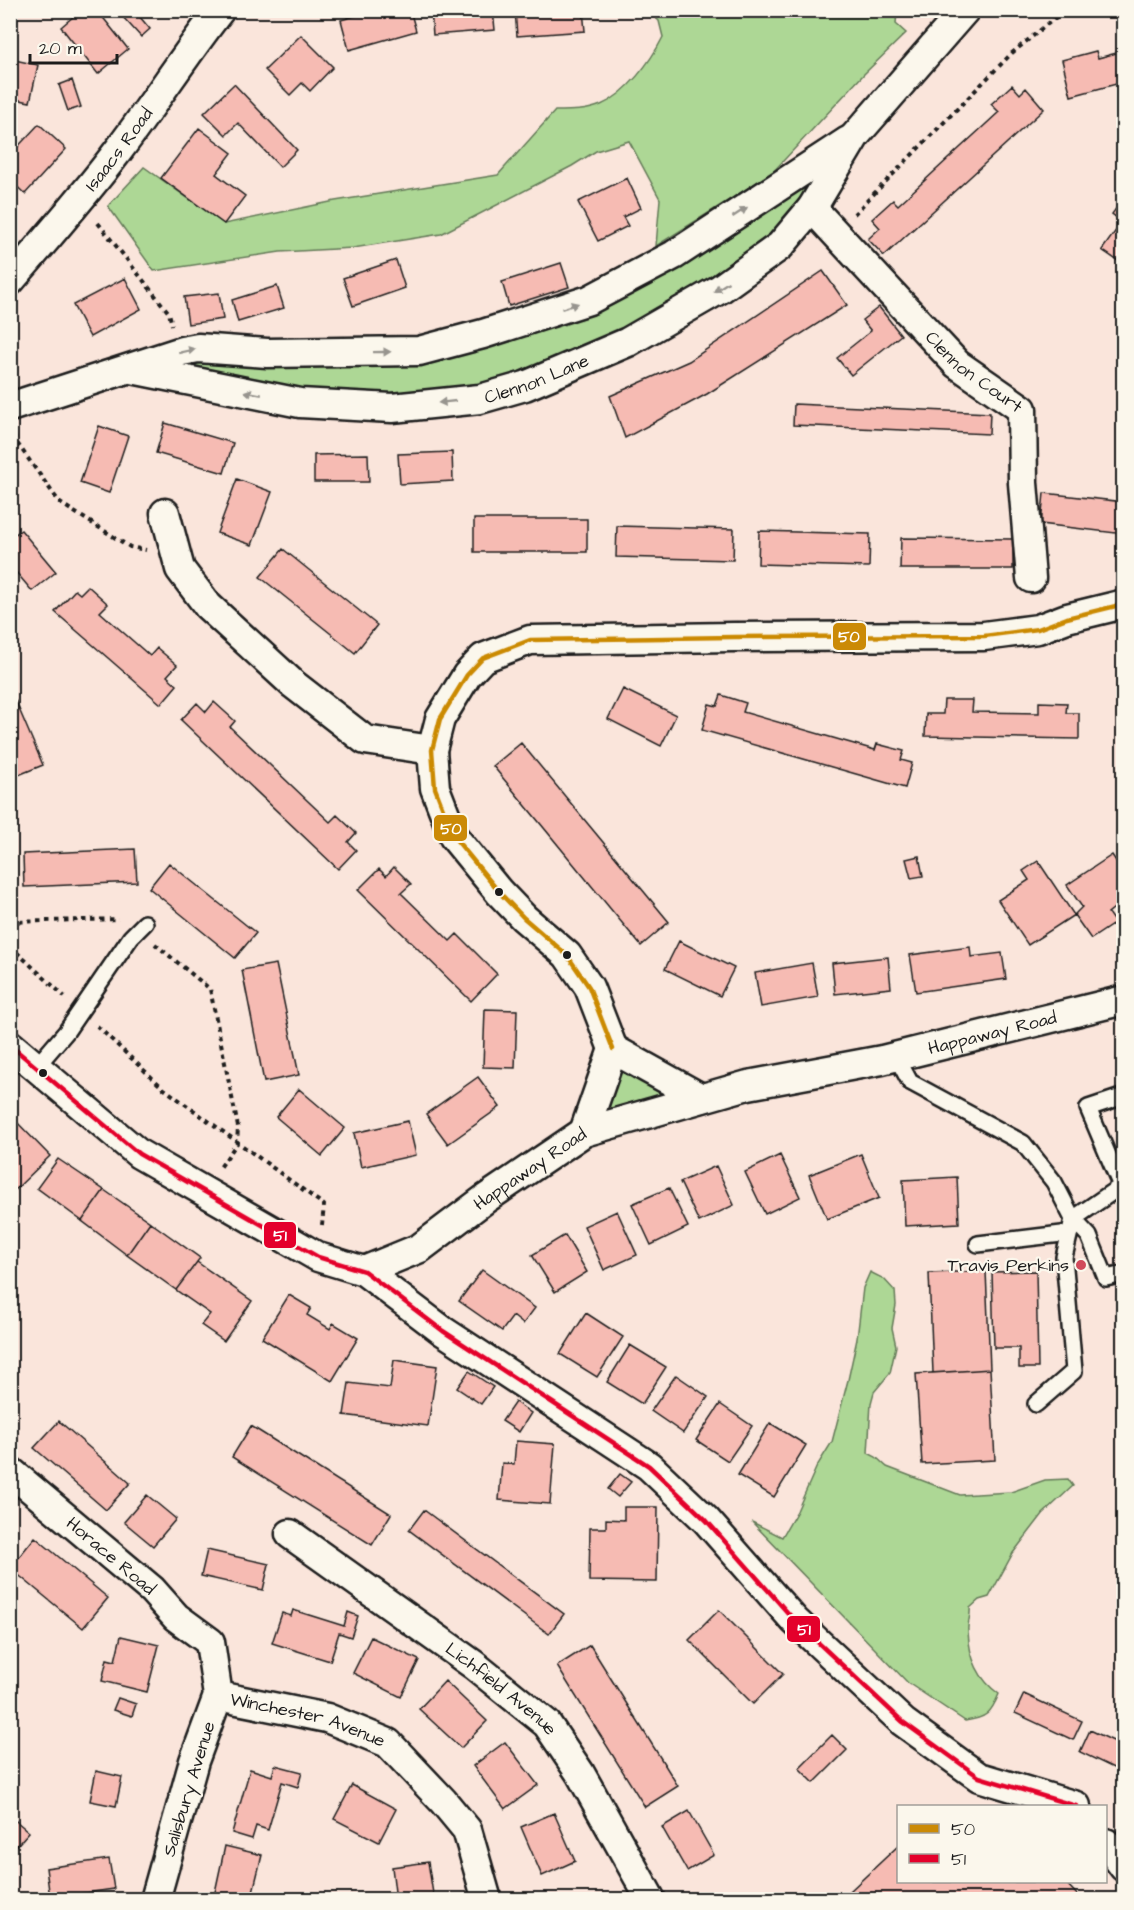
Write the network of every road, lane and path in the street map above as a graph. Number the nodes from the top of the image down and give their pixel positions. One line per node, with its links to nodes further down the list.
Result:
1 (220, 10): 5 (street, Isaacs Road)
2 (965, 10): 4 (street, Clennon Lane)
3 (1065, 10): 6 (path)
4 (855, 136): 7 (street, Clennon Lane); 9 (street, Clennon Lane, one-way to 4)
5 (78, 203): 8 (street, Isaacs Road); 9 (path)
6 (864, 204)
7 (812, 208): 10 (street, Clennon Lane, one-way to 10); 14 (street, Clennon Court)
8 (14, 269)
9 (182, 351): 10 (street, Clennon Lane)
10 (132, 369): 11 (street, Clennon Lane)
11 (12, 420): 13 (path)
12 (165, 513): 13 (street)
13 (177, 556): 16 (street)
14 (1031, 578)
15 (1124, 604): 16 (street)
16 (432, 750): 23 (street)
17 (10, 922): 18 (path)
18 (141, 926): 21 (lane); 29 (path)
19 (10, 946): 21 (path)
20 (1124, 1000): 24 (street, Happaway Road)
21 (80, 1011): 25 (lane); 29 (path)
22 (10, 1045): 25 (street)
23 (613, 1049): 27 (street); 28 (street)
24 (896, 1056): 27 (street, Happaway Road); 32 (lane)
25 (36, 1067): 31 (street)
26 (1124, 1096): 30 (lane)
27 (701, 1098): 28 (street, Happaway Road)
28 (584, 1132): 35 (street, Happaway Road)
29 (237, 1143): 31 (path); 34 (path)
30 (1122, 1186): 32 (lane)
31 (204, 1191): 34 (street)
32 (1071, 1226): 33 (lane); 36 (lane); 37 (lane)
33 (978, 1244)
34 (318, 1257): 35 (street)
35 (364, 1271): 42 (street)
36 (1124, 1274)
37 (1036, 1404)
38 (10, 1471): 40 (street, Horace Road)
39 (290, 1534): 47 (street, Lichfield Avenue)
40 (210, 1642): 41 (street, Salisbury Avenue)
41 (218, 1696): 45 (street, Salisbury Avenue); 46 (street, Winchester Avenue)
42 (1073, 1805)
43 (1107, 1844): 44 (street)
44 (1124, 1867)
45 (155, 1899)
46 (487, 1899)
47 (651, 1899)

